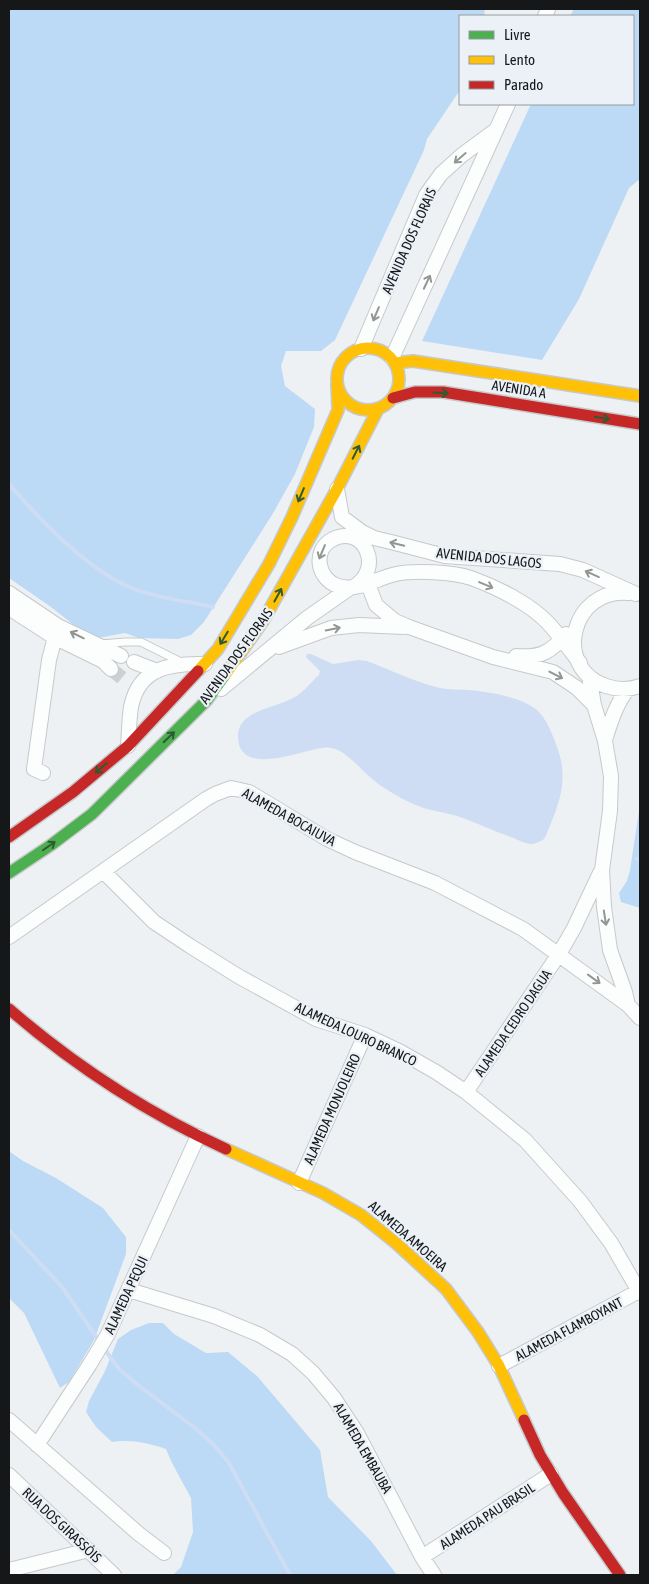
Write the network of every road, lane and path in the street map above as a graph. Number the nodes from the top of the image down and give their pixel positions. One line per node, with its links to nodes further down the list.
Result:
1 (508, 105): 2 (street)
2 (498, 128): 3 (street, AVENIDA DOS FLORAIS, one-way to 3); 4 (street, one-way to 2)
3 (361, 349): 4 (street); 5 (street, AVENIDA DOS FLORAIS)
4 (394, 360): 6 (street, AVENIDA A); 7 (street)
5 (337, 384): 8 (street); 32 (street, AVENIDA DOS FLORAIS, one-way to 32)
6 (640, 396)
7 (393, 398): 8 (street, AVENIDA DOS FLORAIS); 9 (street, AVENIDA A, one-way to 9)
8 (378, 409): 10 (street, AVENIDA DOS FLORAIS, one-way to 8)
9 (640, 424)
10 (337, 489): 11 (street); 37 (street, AVENIDA DOS FLORAIS, one-way to 10)
11 (342, 517): 12 (street); 13 (street, AVENIDA DOS LAGOS)
12 (354, 538): 13 (street); 16 (street); 17 (street, one-way to 17)
13 (374, 538): 14 (street, AVENIDA DOS LAGOS, one-way to 13)
14 (445, 556): 15 (street); 19 (street, AVENIDA DOS LAGOS, one-way to 14)
15 (439, 574): 16 (street); 26 (street, one-way to 26)
16 (366, 580): 17 (street); 20 (street)
17 (351, 588): 34 (street)
18 (9, 592): 25 (street)
19 (638, 595): 22 (street, AVENIDA DOS LAGOS)
20 (373, 599): 23 (street); 24 (street)
21 (9, 608): 25 (street)
22 (578, 621): 26 (street, AVENIDA DOS LAGOS); 30 (street)
23 (359, 625): 24 (street); 34 (street, one-way to 23)
24 (409, 628): 28 (street)
25 (56, 631): 27 (street); 41 (street)
26 (561, 640): 28 (street, AVENIDA DOS LAGOS); 30 (street)
27 (109, 656): 31 (lane)
28 (493, 657): 38 (street, one-way to 38)
29 (134, 662): 33 (street)
30 (580, 663): 35 (street)
31 (186, 664): 32 (street); 33 (street)
32 (205, 664): 40 (street, AVENIDA DOS FLORAIS)
33 (158, 671): 40 (street)
34 (242, 671): 37 (street)
35 (590, 676): 36 (street); 38 (street)
36 (634, 687): 39 (street)
37 (207, 700): 42 (street, AVENIDA DOS FLORAIS, one-way to 37)
38 (594, 705): 39 (street)
39 (605, 741): 44 (street)
40 (128, 746): 42 (street, AVENIDA DOS FLORAIS, one-way to 42)
41 (43, 773)
42 (82, 803): 43 (street, AVENIDA DOS FLORAIS); 46 (street, AVENIDA DOS FLORAIS, one-way to 42)
43 (9, 837)
44 (602, 870): 48 (street, ALAMEDA CEDRO DAGUA); 49 (street, one-way to 49)
45 (103, 871): 47 (street, ALAMEDA BOCAIUVA); 48 (street, ALAMEDA BOCAIUVA); 52 (street, ALAMEDA LOURO BRANCO)
46 (9, 873)
47 (9, 937)
48 (559, 954): 49 (street, one-way to 49); 53 (street, ALAMEDA CEDRO DAGUA)
49 (628, 1005): 51 (street)
50 (9, 1008): 54 (street, ALAMEDA AMOEIRA)
51 (640, 1018)
52 (365, 1035): 53 (street, ALAMEDA LOURO BRANCO); 55 (street, ALAMEDA MONJOLEIRO)
53 (466, 1092): 57 (street, ALAMEDA LOURO BRANCO)
54 (198, 1136): 55 (street, ALAMEDA AMOEIRA); 56 (street, ALAMEDA PEQUI)
55 (299, 1182): 58 (street, ALAMEDA AMOEIRA)
56 (129, 1290): 60 (street, ALAMEDA PEQUI); 65 (street, ALAMEDA EMBAUBA)
57 (640, 1292): 58 (street, ALAMEDA FLAMBOYANT)
58 (499, 1366): 61 (street, ALAMEDA AMOEIRA)
59 (9, 1420): 60 (street)
60 (38, 1445): 64 (street)
61 (551, 1474): 65 (street, ALAMEDA PAU BRASIL); 69 (street, ALAMEDA AMOEIRA)
62 (9, 1476): 63 (street, RUA DOS GIRASSÓIS)
63 (89, 1550): 66 (street); 67 (street, RUA DOS GIRASSÓIS)
64 (164, 1553)
65 (422, 1557): 68 (street, ALAMEDA EMBAUBA)
66 (9, 1570)
67 (114, 1575)
68 (434, 1575)
69 (620, 1575)

